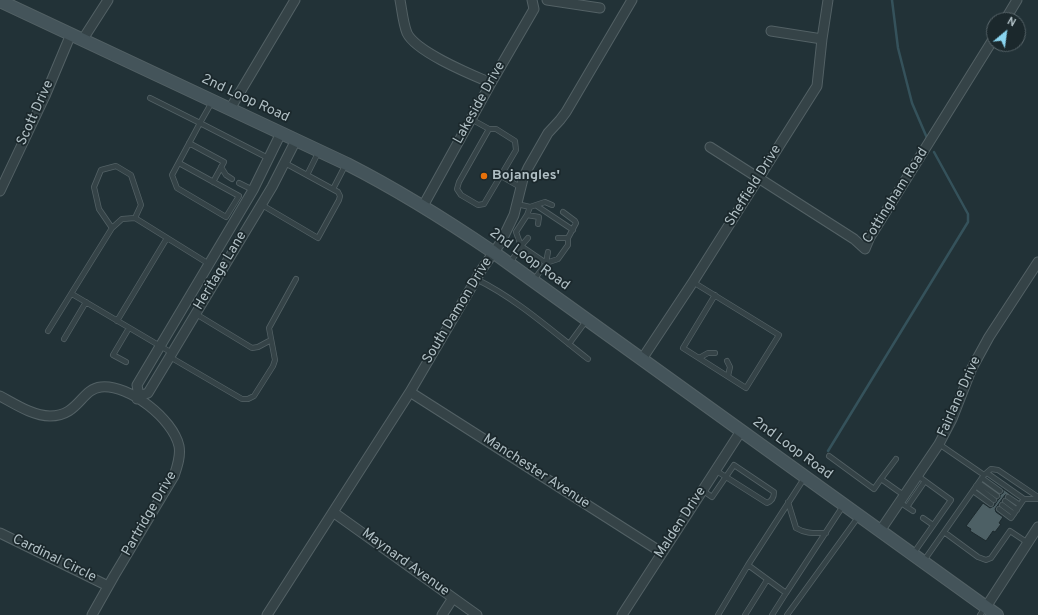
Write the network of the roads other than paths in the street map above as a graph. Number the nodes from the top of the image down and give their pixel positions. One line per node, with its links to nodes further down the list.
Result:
1 (108, 0): 15 (street)
2 (295, 0): 20 (street)
3 (400, 0): 17 (street)
4 (532, 0): 17 (street, Lakeside Drive)
5 (547, 0): 10 (street)
6 (632, 0): 40 (street, South Damon Drive)
7 (828, 0): 14 (street, Sheffield Drive)
8 (1018, 0): 11 (street)
9 (0, 1): 13 (main road, 2nd Loop Road)
10 (600, 8)
11 (1010, 12)
12 (771, 31): 14 (street)
13 (71, 34): 15 (main road, 2nd Loop Road); 43 (street, Scott Drive)
14 (822, 38): 36 (street, Sheffield Drive)
15 (83, 40): 19 (main road, 2nd Loop Road)
16 (986, 51): 36 (street, Cottingham Road)
17 (491, 83): 21 (street, Lakeside Drive)
18 (150, 98): 22 (lane)
19 (212, 101): 20 (main road, 2nd Loop Road); 22 (lane)
20 (230, 109): 24 (main road, 2nd Loop Road)
21 (471, 119): 23 (lane); 47 (street, Lakeside Drive)
22 (200, 123): 26 (lane); 29 (lane)
23 (490, 130): 35 (lane); 35 (lane)
24 (280, 133): 25 (main road, 2nd Loop Road); 29 (street, Heritage Lane)
25 (296, 140): 28 (main road, 2nd Loop Road); 31 (street, Heritage Lane)
26 (189, 143): 30 (lane); 33 (lane)
27 (710, 147): 36 (street)
28 (319, 151): 32 (main road, 2nd Loop Road); 34 (lane)
29 (268, 158): 42 (street, Heritage Lane)
30 (178, 163): 38 (lane); 55 (lane)
31 (285, 163): 34 (lane); 44 (street, Heritage Lane)
32 (347, 164): 41 (lane); 47 (main road, 2nd Loop Road)
33 (221, 167): 37 (lane); 38 (lane)
34 (307, 175): 41 (lane)
35 (501, 176): 40 (lane)
36 (759, 178): 73 (street, Sheffield Drive)
37 (232, 179)
38 (213, 182): 55 (lane)
39 (239, 183): 42 (lane)
40 (520, 187): 45 (street, South Damon Drive)
41 (333, 189): 44 (lane)
42 (253, 190): 55 (street, Heritage Lane)
43 (0, 192)
44 (262, 204): 77 (street, Heritage Lane)
45 (516, 204): 49 (lane); 64 (street, South Damon Drive)
46 (552, 205): 48 (lane)
47 (423, 206): 64 (main road, 2nd Loop Road)
48 (537, 206): 49 (lane); 50 (lane)
49 (530, 208): 52 (lane)
50 (543, 210): 53 (lane); 58 (lane)
51 (563, 212): 58 (lane)
52 (527, 215): 53 (lane); 63 (lane)
53 (539, 217): 56 (lane)
54 (135, 218): 57 (lane); 57 (lane); 59 (lane)
55 (230, 220): 67 (street, Heritage Lane)
56 (538, 224)
57 (112, 228): 74 (lane)
58 (572, 230): 62 (lane)
59 (167, 238): 67 (lane); 79 (lane)
60 (528, 238): 63 (lane)
61 (558, 238): 62 (lane)
62 (568, 238): 69 (lane)
63 (521, 246): 68 (lane); 69 (lane)
64 (493, 252): 68 (main road, 2nd Loop Road); 71 (street, South Damon Drive)
65 (548, 252): 69 (lane)
66 (1038, 262): 98 (street, Fairlane Drive)
67 (209, 264): 85 (street, Heritage Lane)
68 (509, 264): 72 (main road, 2nd Loop Road)
69 (546, 264): 72 (lane)
70 (296, 279): 83 (lane)
71 (476, 279): 84 (lane); 94 (street, South Damon Drive)
72 (534, 282): 78 (main road, 2nd Loop Road)
73 (693, 282): 75 (lane); 90 (street, Sheffield Drive)
74 (72, 294): 76 (lane); 81 (lane)
75 (715, 295): 88 (lane); 93 (lane)
76 (86, 302): 79 (lane); 82 (lane)
77 (196, 314): 83 (lane); 87 (street, Heritage Lane)
78 (587, 320): 84 (lane); 90 (main road, 2nd Loop Road)
79 (118, 321): 80 (lane)
80 (129, 328): 85 (lane); 92 (lane)
81 (48, 331)
82 (64, 339)
83 (271, 340): 87 (lane)
84 (569, 344): 89 (lane)
85 (160, 346): 87 (lane); 96 (street, Heritage Lane)
86 (715, 353): 88 (lane)
87 (171, 355): 96 (street, Heritage Lane)
88 (699, 358): 93 (lane)
89 (588, 359)
90 (642, 359): 97 (main road, 2nd Loop Road)
91 (727, 361): 93 (lane)
92 (126, 362)
93 (728, 376)
94 (410, 392): 116 (street, South Damon Drive); 127 (street, Manchester Avenue)
95 (0, 396): 96 (street, Partridge Drive)
96 (138, 397): 132 (street, Partridge Drive)
97 (740, 431): 101 (street, Malden Drive); 103 (main road, 2nd Loop Road)
98 (939, 444): 105 (street, Fairlane Drive); 106 (lane)
99 (829, 456): 104 (lane)
100 (896, 459): 104 (lane)
101 (715, 470): 102 (lane); 107 (street, Malden Drive)
102 (726, 476): 102 (lane); 107 (lane)
103 (804, 477): 110 (lane); 113 (main road, 2nd Loop Road)
104 (881, 479): 111 (lane)
105 (921, 479): 111 (street, Fairlane Drive); 120 (lane)
106 (980, 481): 106 (lane); 108 (lane); 109 (lane); 123 (lane)
107 (702, 490): 127 (street, Malden Drive)
108 (1038, 498): 109 (lane)
109 (1024, 499): 114 (lane)
110 (788, 502): 125 (lane); 130 (lane)
111 (904, 502): 115 (lane); 122 (street, Fairlane Drive)
112 (1003, 503): 114 (lane); 117 (lane); 117 (lane)
113 (844, 505): 118 (main road, 2nd Loop Road); 125 (lane)
114 (1020, 505): 117 (lane)
115 (913, 511)
116 (333, 512): 134 (street, Maynard Avenue); 137 (street, South Damon Drive)
117 (1015, 512)
118 (859, 516): 122 (main road, 2nd Loop Road); 144 (lane)
119 (923, 518): 120 (lane)
120 (933, 526): 128 (lane)
121 (1038, 527): 126 (street)
122 (880, 531): 128 (main road, 2nd Loop Road)
123 (944, 532): 126 (lane); 129 (lane)
124 (0, 533): 132 (street, Cardinal Circle)
125 (826, 533): 133 (lane)
126 (1028, 543): 135 (street)
127 (661, 552): 140 (street, Malden Drive)
128 (913, 554): 129 (main road, 2nd Loop Road)
129 (923, 562): 135 (main road, 2nd Loop Road)
130 (748, 565): 131 (lane); 141 (lane)
131 (767, 580): 133 (lane); 142 (lane)
132 (108, 586): 136 (street, Partridge Drive)
133 (786, 593): 143 (lane)
134 (453, 598): 138 (street); 139 (street, Maynard Avenue)
135 (983, 611): 145 (main road, 2nd Loop Road)
136 (92, 615)
137 (267, 615)
138 (442, 615)
139 (477, 615)
140 (622, 615)
141 (719, 615)
142 (745, 615)
143 (772, 615)
144 (787, 615)
145 (997, 615)

